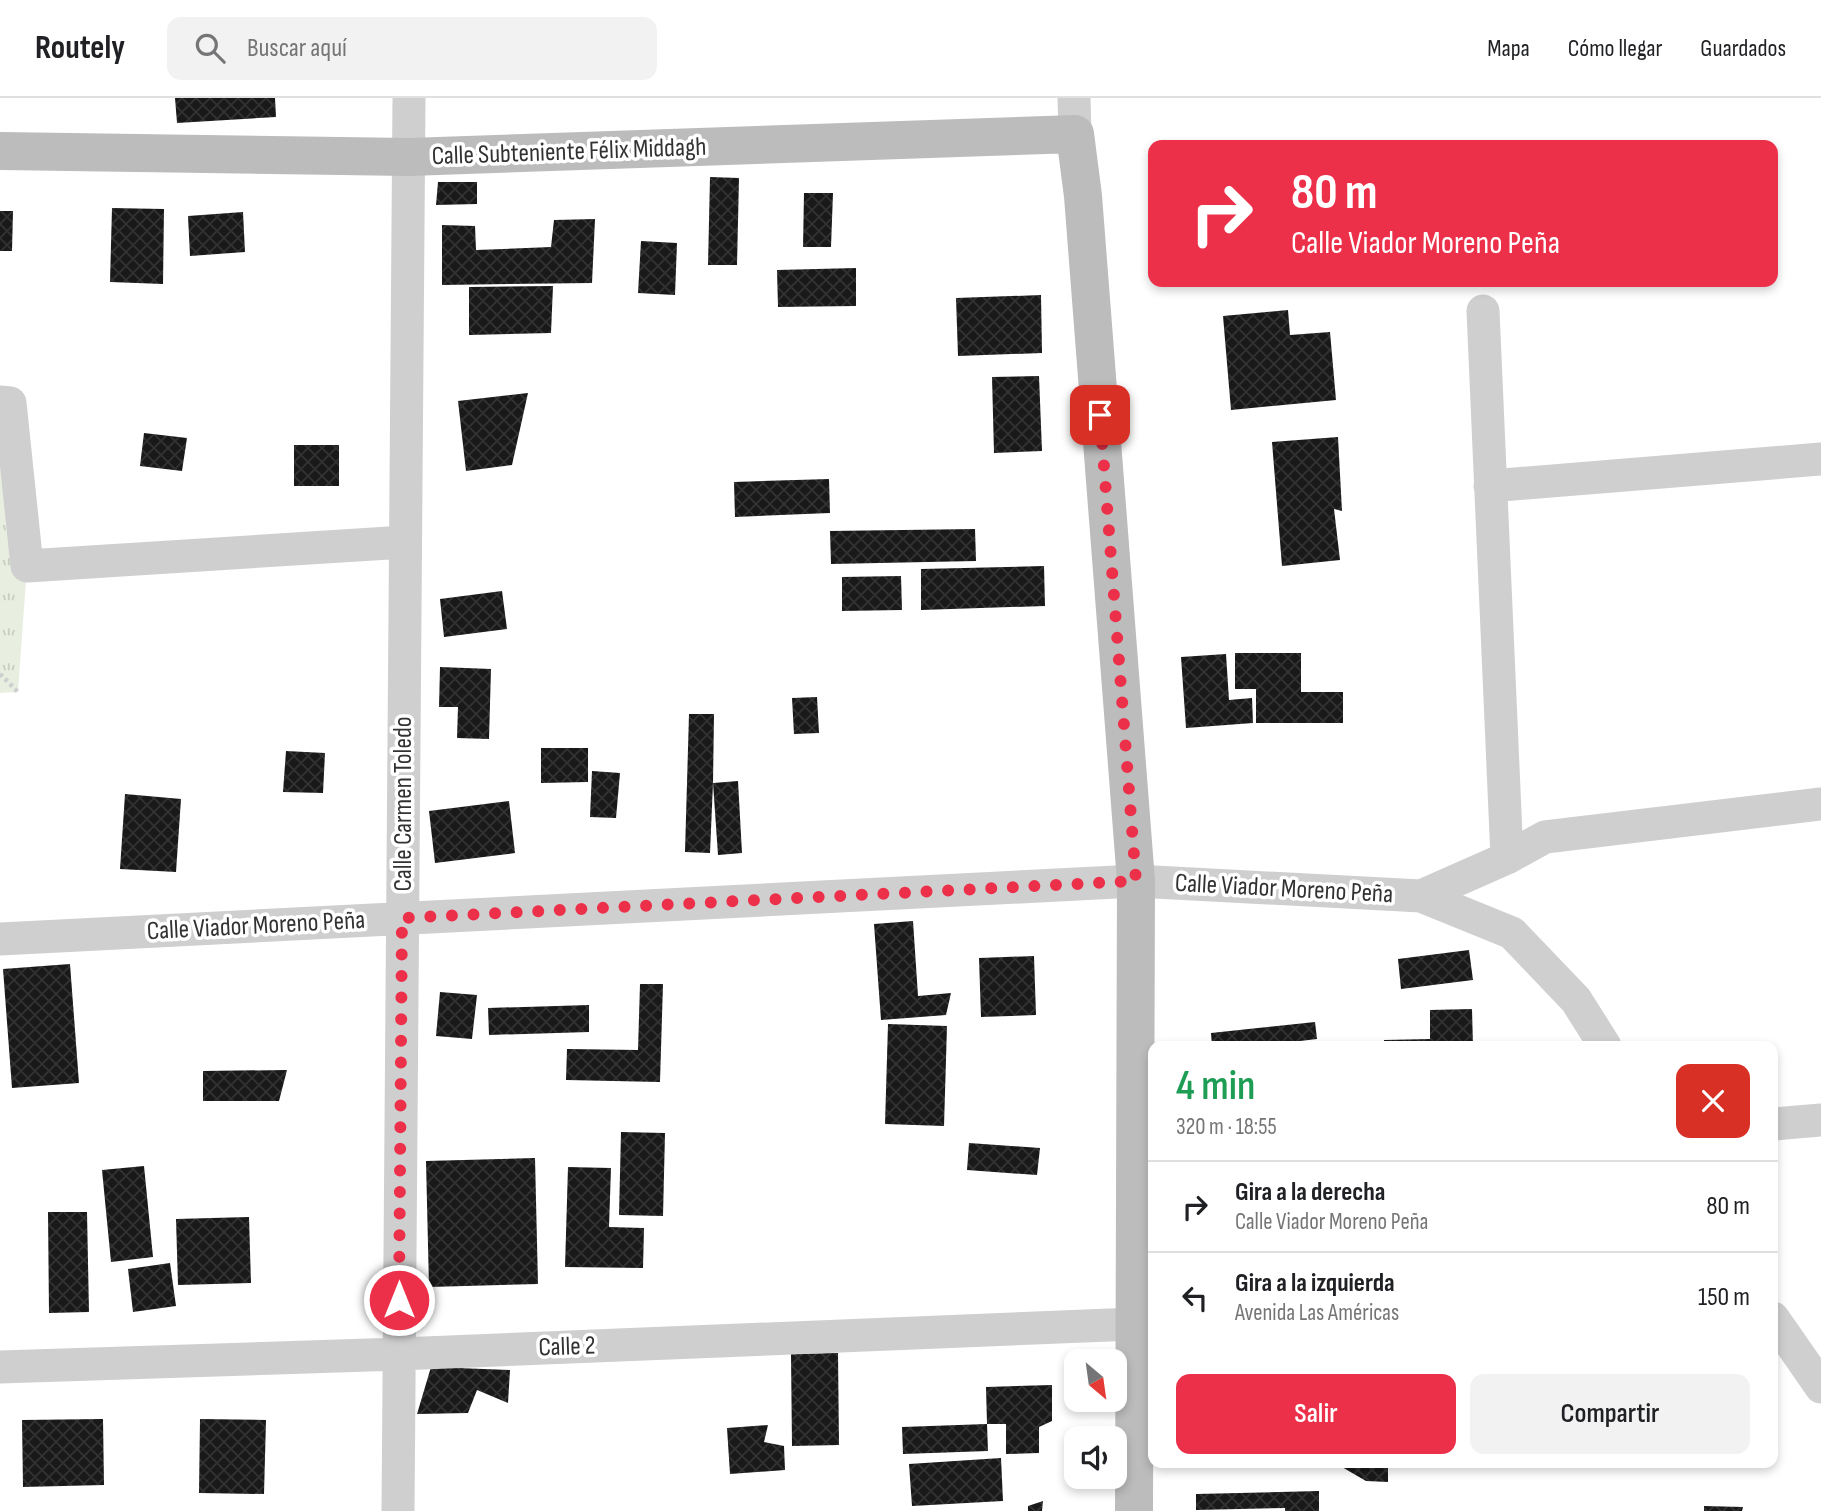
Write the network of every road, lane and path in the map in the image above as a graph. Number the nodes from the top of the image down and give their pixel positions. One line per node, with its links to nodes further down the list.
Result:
1 (409, 98): 4 (street, Calle Carmen Toledo)
2 (1075, 116): 4 (main road, Calle Subteniente Félix Middagh); 14 (main road, Calle Subteniente Félix Middagh)
3 (0, 150): 4 (main road, Calle Subteniente Félix Middagh)
4 (409, 157): 9 (street, Calle Carmen Toledo)
5 (1483, 311): 8 (street)
6 (0, 402): 9 (street)
7 (1821, 459): 8 (street)
8 (1490, 486): 13 (street)
9 (405, 542): 16 (street, Calle Carmen Toledo)
10 (0, 674): 11 (path)
11 (18, 692)
12 (1821, 804): 13 (street)
13 (1507, 858): 15 (street)
14 (1136, 881): 15 (street, Calle Viador Moreno Peña); 16 (street, Calle Viador Moreno Peña); 21 (main road, Calle Subteniente Félix Middagh)
15 (1421, 896): 18 (street, Calle Viador Moreno Peña)
16 (402, 918): 17 (street, Calle Viador Moreno Peña); 23 (street, Calle Carmen Toledo)
17 (0, 939)
18 (1602, 1041)
19 (1821, 1120): 20 (street)
20 (1778, 1124)
21 (1135, 1324): 23 (street, Calle 2); 27 (main road, Calle Subteniente Félix Middagh)
22 (1778, 1325): 25 (street)
23 (399, 1354): 24 (street, Calle 2); 26 (street, Calle Carmen Toledo)
24 (0, 1367)
25 (1821, 1387)
26 (398, 1511)
27 (1134, 1511)

